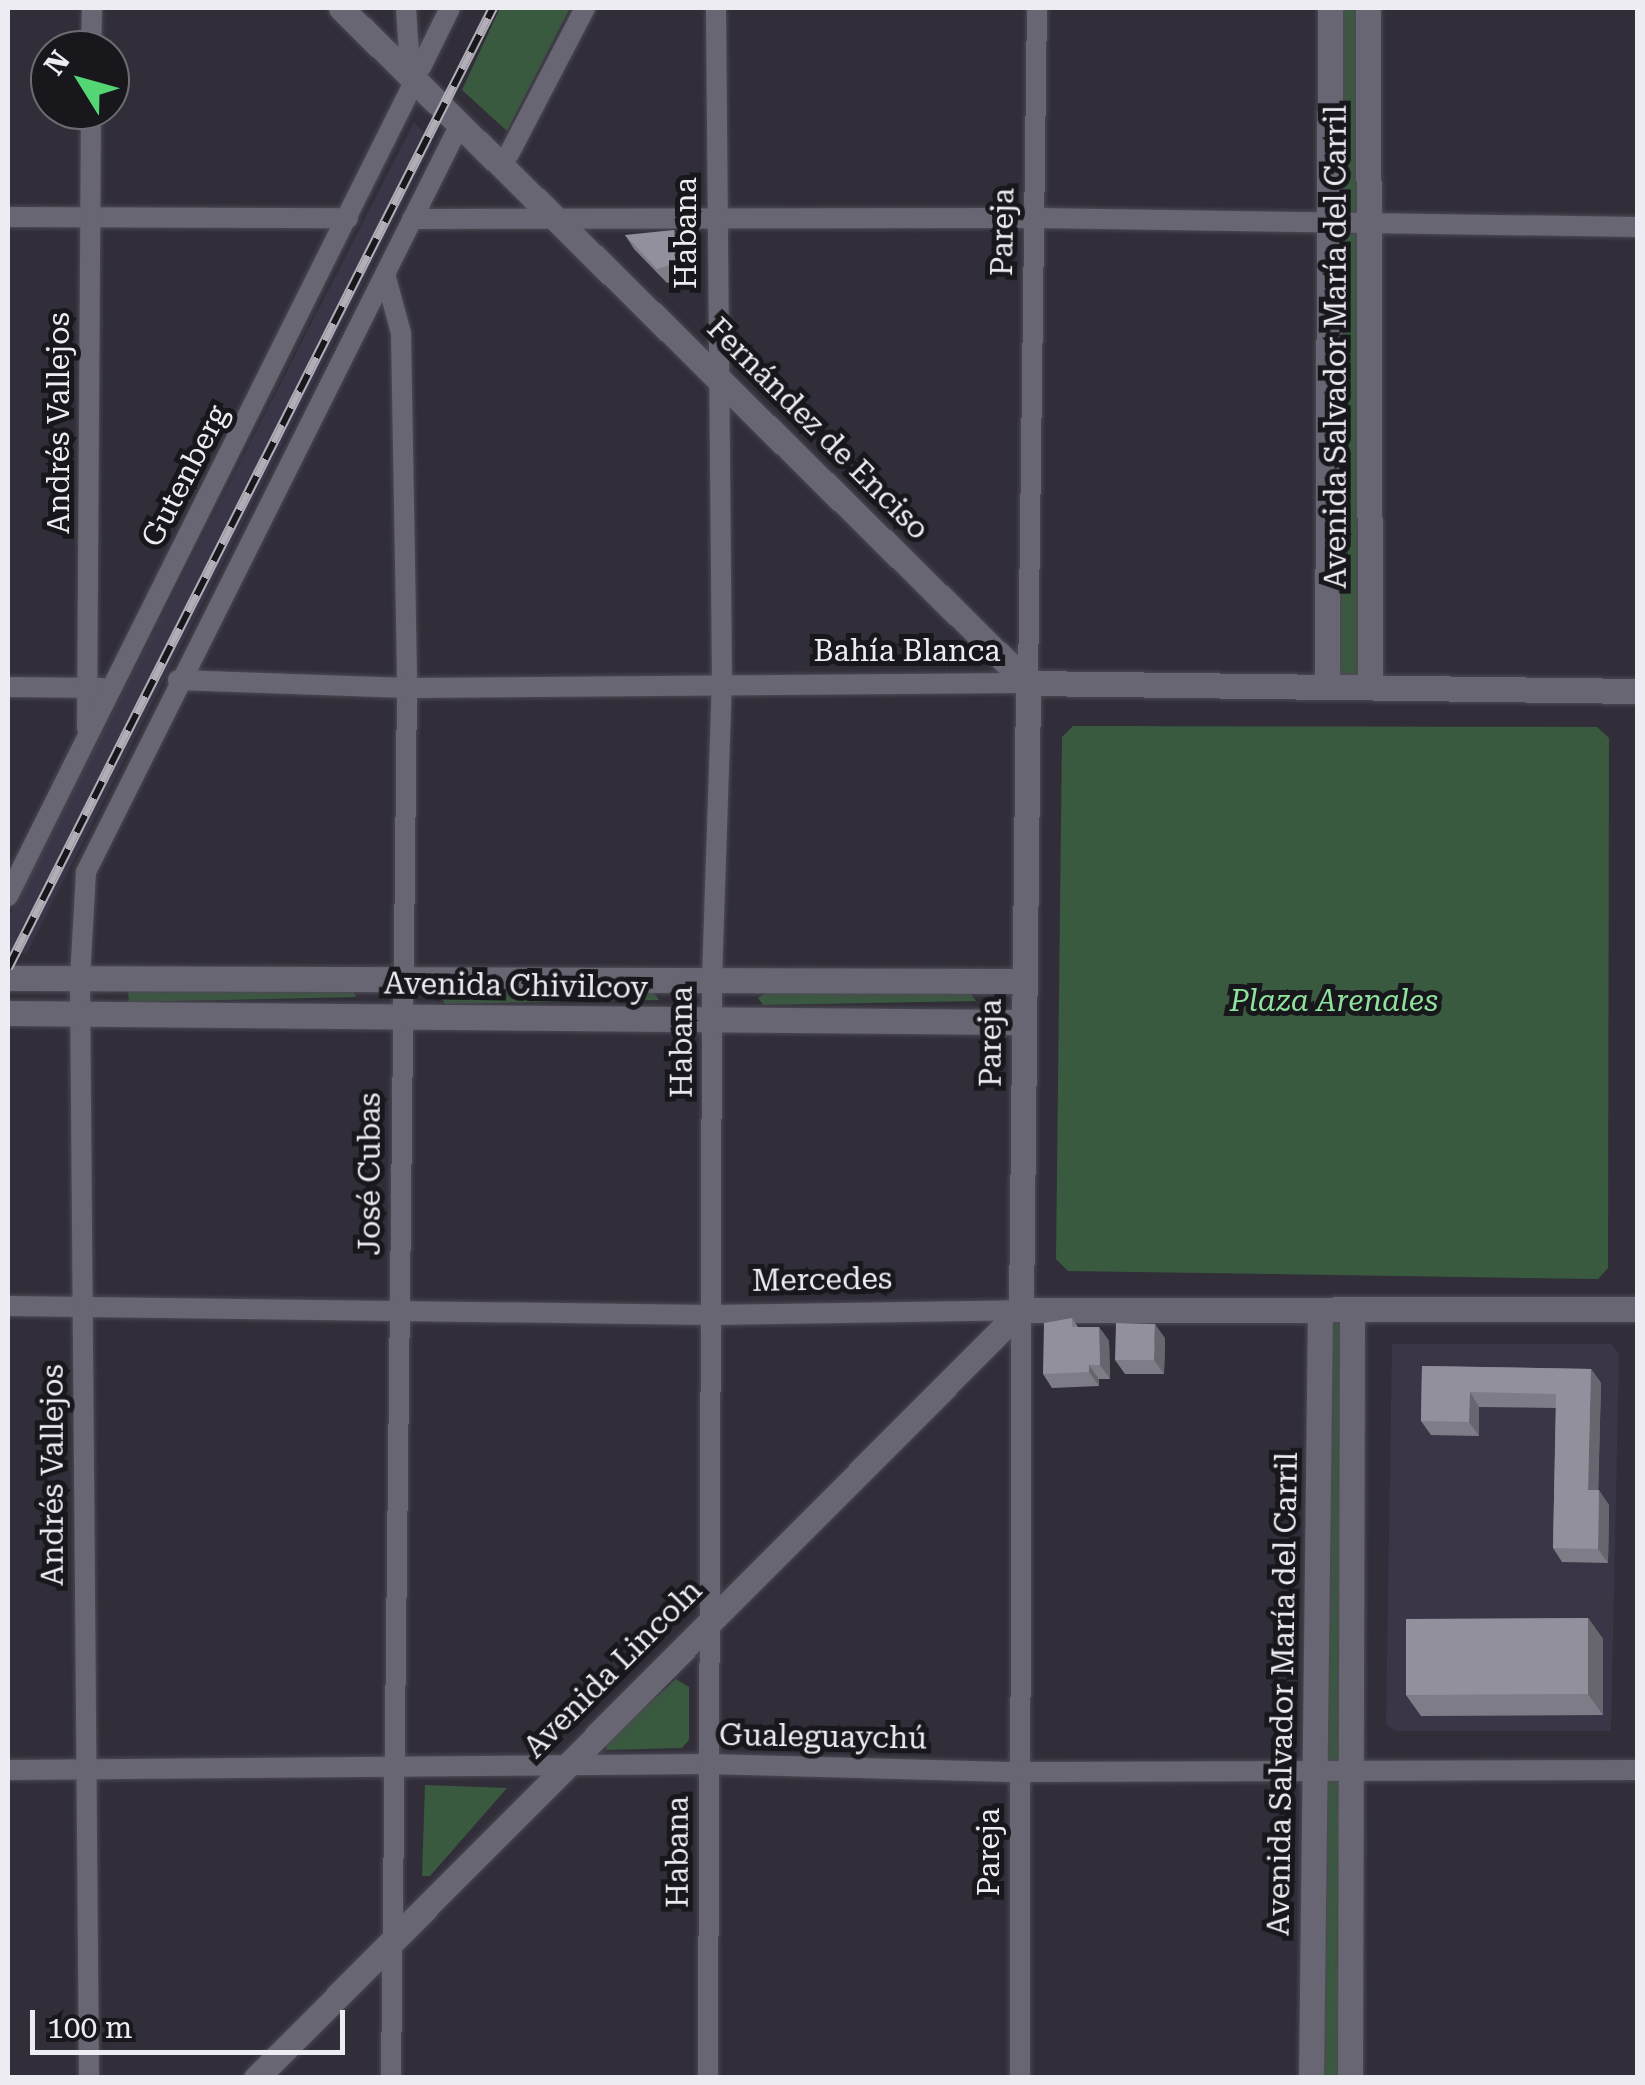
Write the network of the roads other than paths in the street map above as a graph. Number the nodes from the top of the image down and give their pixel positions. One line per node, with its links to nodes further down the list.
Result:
1 (341, 8): 10 (street, Fernández de Enciso)
2 (363, 8): 10 (street, Fernández de Enciso)
3 (406, 8): 10 (street)
4 (450, 8): 10 (street, Gutenberg)
5 (586, 8): 13 (street)
6 (716, 8): 20 (street, Habana)
7 (1037, 8): 17 (street, Pareja)
8 (1330, 8): 21 (street, Avenida Salvador María del Carril)
9 (1368, 8): 22 (street, Avenida Salvador María del Carril)
10 (415, 67): 11 (street, Fernández de Enciso); 13 (street, Fernández de Enciso); 16 (street, Gutenberg)
11 (459, 126): 18 (street); 19 (street, Fernández de Enciso)
12 (90, 130): 15 (street, Andrés Vallejos)
13 (508, 154): 19 (street, Fernández de Enciso)
14 (8, 217): 15 (street)
15 (90, 218): 16 (street); 32 (street, Andrés Vallejos)
16 (348, 218): 33 (street, Gutenberg)
17 (1036, 218): 20 (street); 21 (street); 27 (street, Pareja)
18 (412, 220): 19 (street); 24 (street)
19 (563, 220): 20 (street); 25 (street, Fernández de Enciso)
20 (716, 220): 25 (street, Habana)
21 (1330, 223): 22 (street); 29 (street, Avenida Salvador María del Carril)
22 (1366, 223): 23 (street); 30 (street, Avenida Salvador María del Carril)
23 (1638, 227)
24 (385, 274): 26 (street); 34 (street, José Cubas)
25 (715, 371): 27 (street, Fernández de Enciso); 28 (street, Habana)
26 (178, 680): 34 (street, Bahía Blanca); 39 (street, Andrés Vallejos)
27 (1028, 683): 28 (street, Bahía Blanca); 29 (street, Bahía Blanca); 42 (street, Pareja)
28 (722, 685): 34 (street, Bahía Blanca); 41 (street, Habana)
29 (1327, 687): 30 (street, Bahía Blanca)
30 (1370, 687): 35 (street, Bahía Blanca)
31 (8, 688): 32 (street)
32 (90, 688): 33 (street); 36 (street, Andrés Vallejos)
33 (113, 688): 36 (street, Gutenberg)
34 (406, 688): 40 (street, José Cubas)
35 (1638, 691)
36 (87, 736): 37 (street, Gutenberg)
37 (8, 896)
38 (8, 978): 39 (street, Avenida Chivilcoy)
39 (80, 979): 40 (street, Avenida Chivilcoy); 43 (street, Andrés Vallejos)
40 (402, 979): 41 (street, Avenida Chivilcoy); 44 (street, José Cubas)
41 (712, 979): 42 (street, Avenida Chivilcoy); 46 (street, Habana)
42 (1023, 981): 47 (street, Pareja)
43 (81, 1014): 44 (street, Avenida Chivilcoy); 45 (street, Avenida Chivilcoy); 49 (street, Andrés Vallejos)
44 (401, 1016): 46 (street, Avenida Chivilcoy); 54 (street, José Cubas)
45 (10, 1019)
46 (712, 1022): 47 (street, Avenida Chivilcoy); 55 (street, Habana)
47 (1024, 1022): 51 (street, Pareja)
48 (8, 1306): 49 (street, Mercedes)
49 (82, 1306): 54 (street, Mercedes); 64 (street, Andrés Vallejos)
50 (1638, 1309): 53 (street, Mercedes)
51 (1021, 1310): 52 (street, Mercedes); 55 (street, Mercedes); 56 (street, Avenida Lincoln); 65 (street, Pareja)
52 (1320, 1311): 53 (street, Mercedes); 62 (street, Avenida Salvador María del Carril)
53 (1352, 1312): 60 (street)
54 (399, 1313): 55 (street, Mercedes); 58 (street, José Cubas)
55 (711, 1314): 56 (street, Habana)
56 (708, 1618): 57 (street, Habana); 59 (street, Avenida Lincoln)
57 (708, 1764): 59 (street, Gualeguaychú); 65 (street, Gualeguaychú); 70 (street, Habana)
58 (392, 1765): 59 (street, Gualeguaychú); 64 (street, Gualeguaychú); 66 (street, José Cubas)
59 (562, 1766): 66 (street, Avenida Lincoln)
60 (1349, 1769): 62 (street, Gualeguaychú); 63 (street, Gualeguaychú); 73 (street)
61 (8, 1770): 64 (street, Gualeguaychú)
62 (1315, 1770): 65 (street, Gualeguaychú); 72 (street, Avenida Salvador María del Carril)
63 (1638, 1770)
64 (84, 1771): 67 (street, Andrés Vallejos)
65 (1022, 1772): 71 (street, Pareja)
66 (391, 1941): 68 (street, Avenida Lincoln); 69 (street, José Cubas)
67 (89, 2078)
68 (256, 2078)
69 (391, 2078)
70 (708, 2078)
71 (1020, 2078)
72 (1311, 2078)
73 (1350, 2078)

